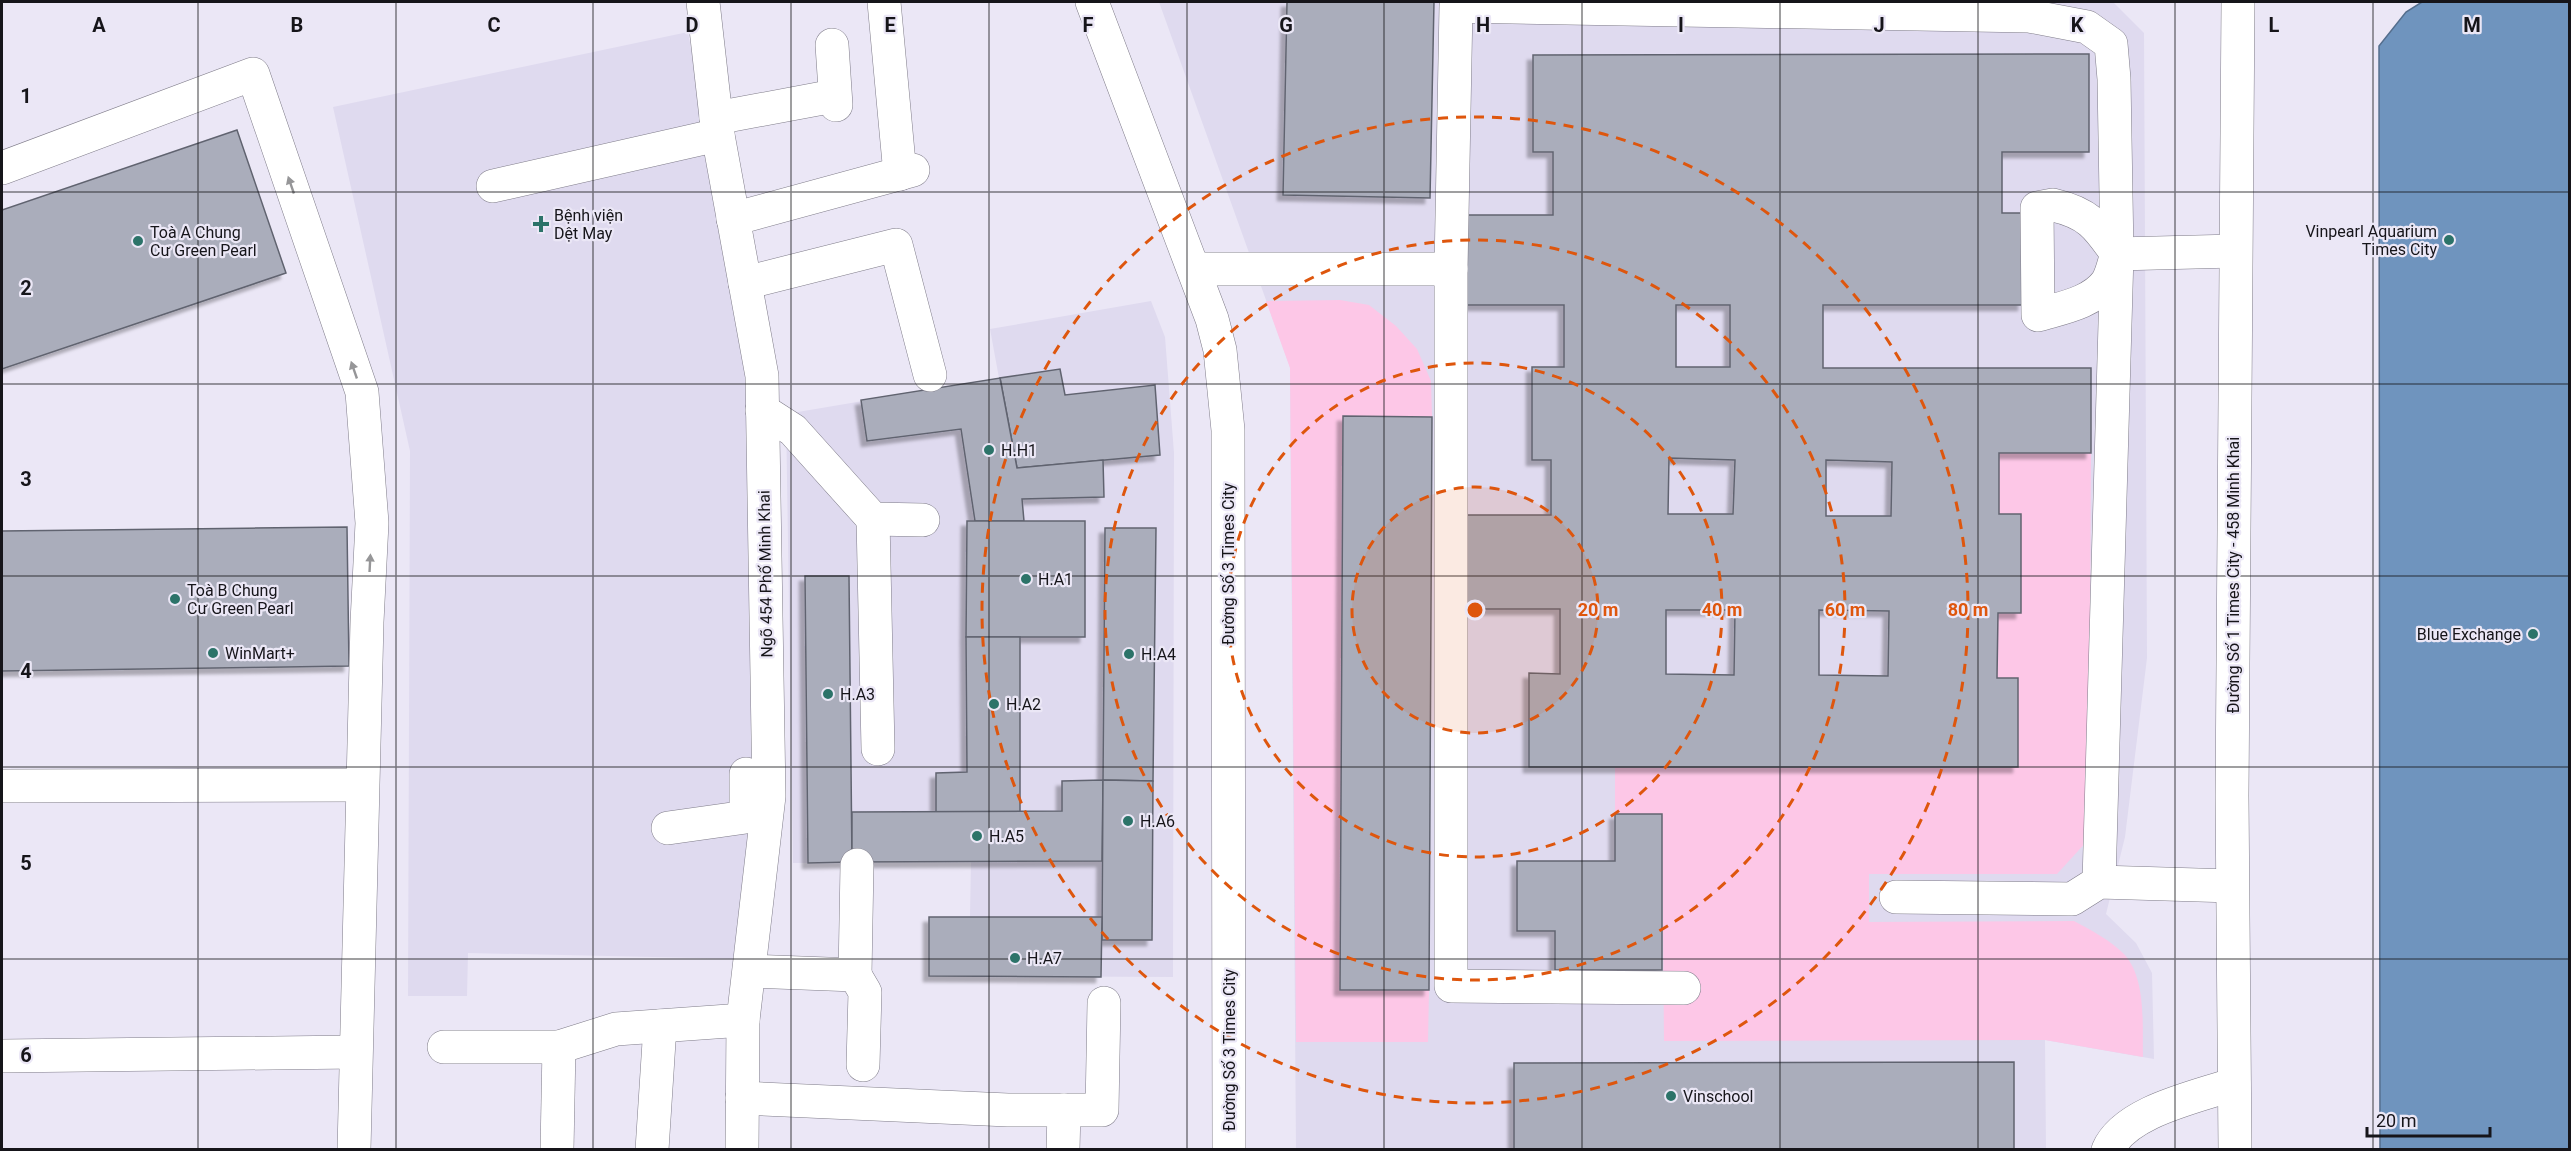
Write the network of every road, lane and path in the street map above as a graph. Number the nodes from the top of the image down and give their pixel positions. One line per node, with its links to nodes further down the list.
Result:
1 (703, 2): 6 (street, Ngõ 454 Phố Minh Khai)
2 (884, 2): 9 (street)
3 (1092, 2): 12 (street, Đường Số 3 Times City)
4 (2238, 2): 10 (street, Đường Số 1 Times City - 458 Minh Khai)
5 (832, 45): 6 (street)
6 (717, 127): 8 (street); 9 (street, Ngõ 454 Phố Minh Khai)
7 (2, 168): 21 (street, one-way to 7)
8 (493, 186)
9 (733, 219): 14 (street, Ngõ 454 Phố Minh Khai)
10 (2235, 251): 11 (street); 26 (street, Đường Số 1 Times City - 458 Minh Khai)
11 (2117, 254): 13 (street); 25 (street)
12 (1194, 269): 13 (street); 47 (street, Đường Số 3 Times City)
13 (1451, 269): 30 (street)
14 (745, 284): 15 (street); 16 (street, Ngõ 454 Phố Minh Khai)
15 (930, 375)
16 (762, 376): 17 (street, Ngõ 454 Phố Minh Khai); 23 (street)
17 (762, 410): 18 (street); 28 (street, Ngõ 454 Phố Minh Khai)
18 (873, 519): 19 (street); 20 (street)
19 (923, 520)
20 (878, 749)
21 (362, 785): 22 (street); 36 (street)
22 (2, 786)
23 (668, 828)
24 (857, 865): 29 (street)
25 (2099, 882): 26 (street); 27 (street)
26 (2232, 886): 39 (street, Đường Số 1 Times City - 458 Minh Khai)
27 (1896, 897)
28 (750, 970): 29 (street); 32 (street, Ngõ 454 Phố Minh Khai)
29 (855, 975): 38 (street)
30 (1684, 988)
31 (1104, 1003): 41 (street)
32 (742, 1020): 33 (street); 40 (street, Ngõ 454 Phố Minh Khai)
33 (660, 1026): 35 (street); 44 (street)
34 (444, 1047): 35 (street)
35 (559, 1047): 43 (street)
36 (355, 1053): 37 (street); 42 (street)
37 (2, 1056)
38 (863, 1065)
39 (2234, 1084): 48 (street); 49 (street, Đường Số 1 Times City - 458 Minh Khai)
40 (742, 1098): 41 (street); 45 (street, Ngõ 454 Phố Minh Khai)
41 (1064, 1110): 46 (street)
42 (354, 1149)
43 (557, 1149)
44 (652, 1149)
45 (742, 1149)
46 (1063, 1149)
47 (1229, 1149)
48 (2108, 1149)
49 (2235, 1149)

